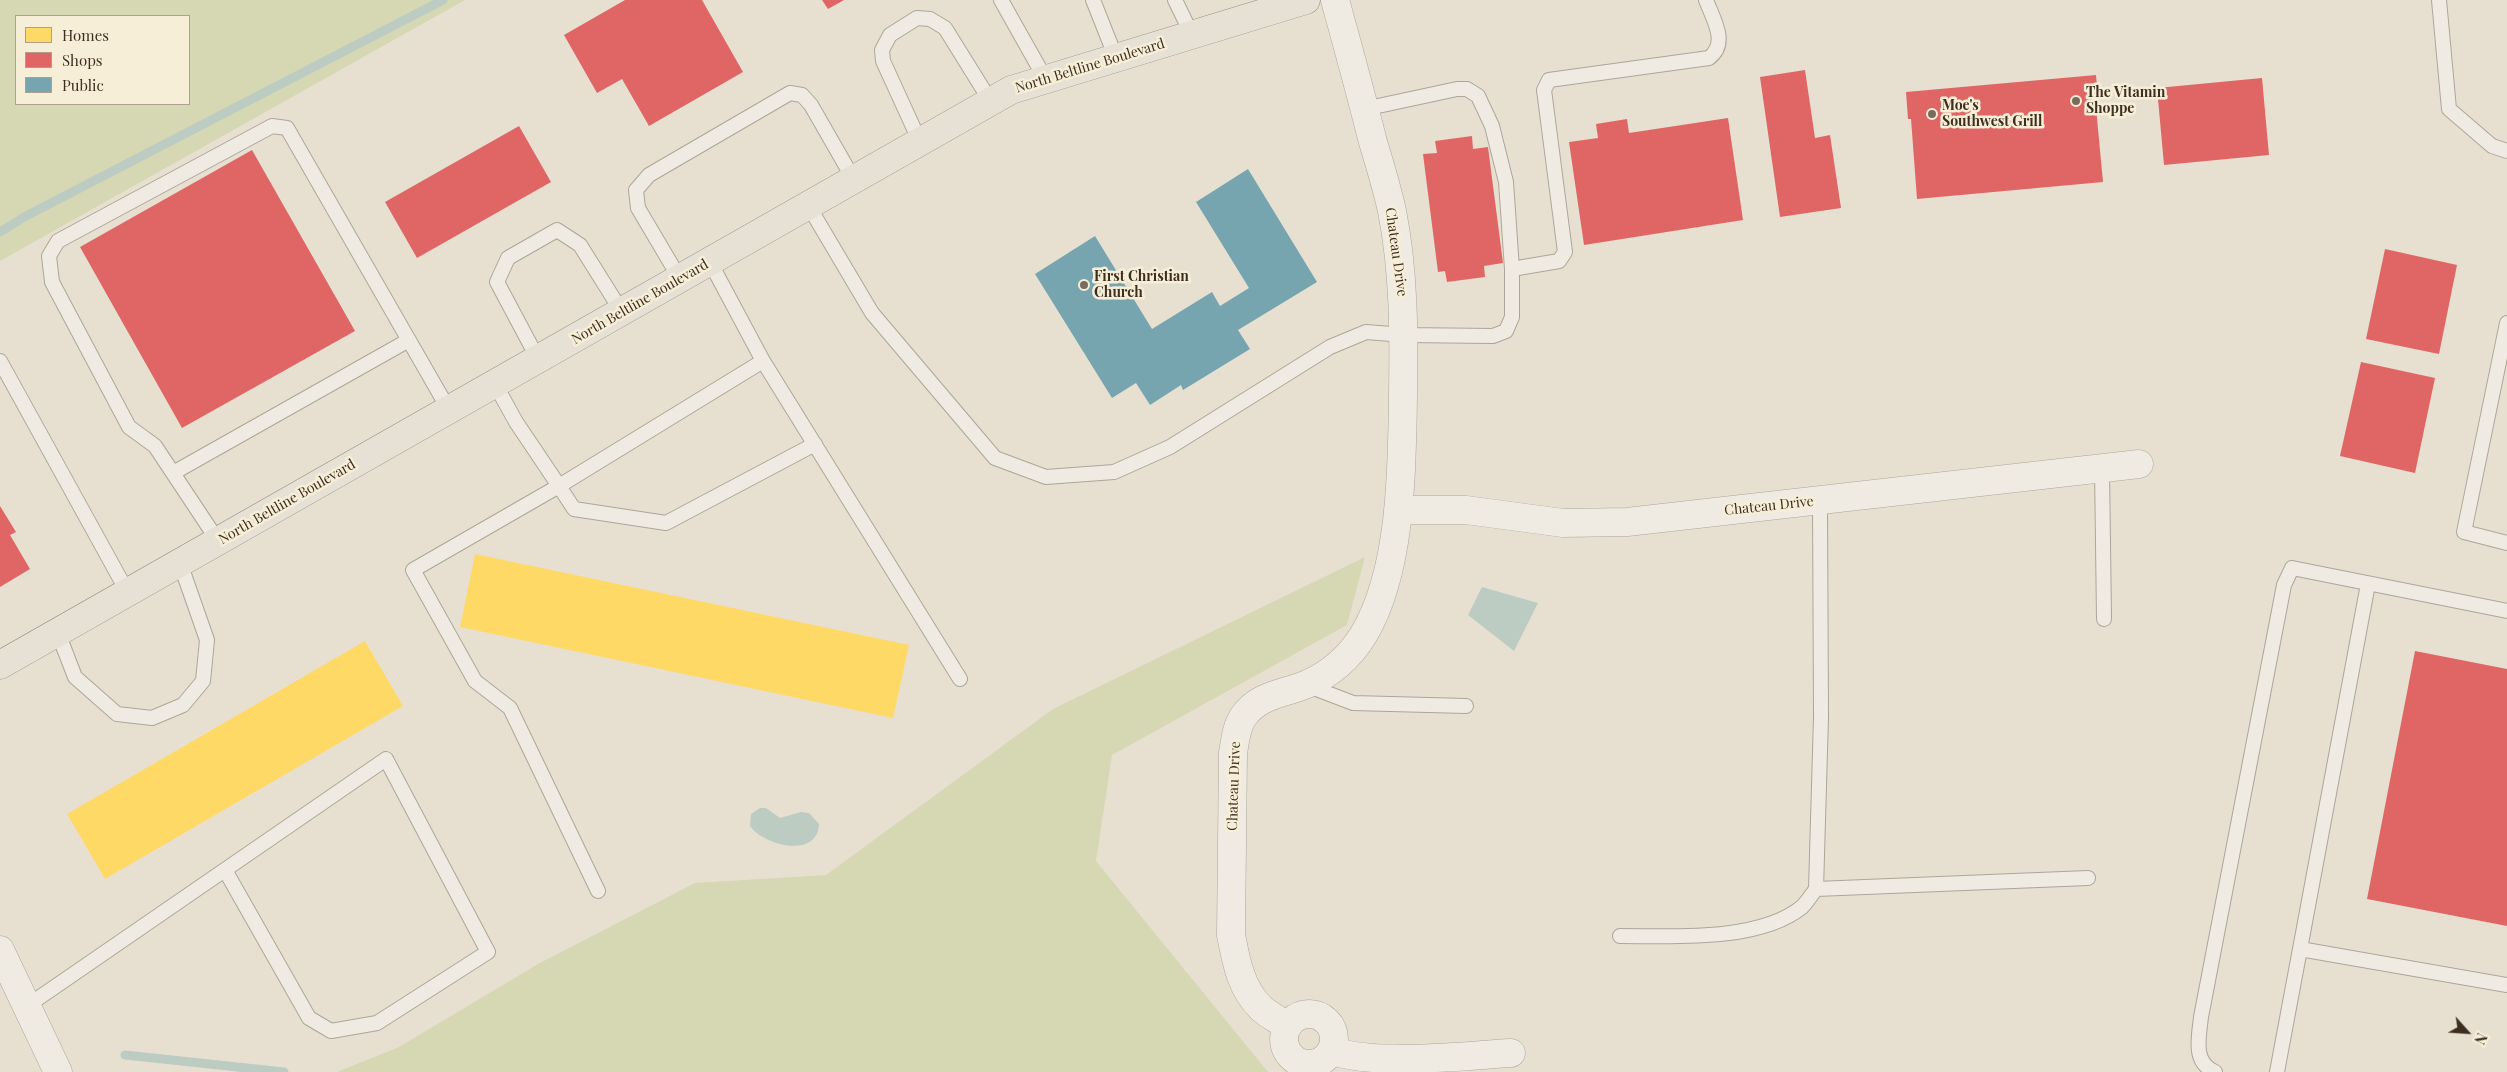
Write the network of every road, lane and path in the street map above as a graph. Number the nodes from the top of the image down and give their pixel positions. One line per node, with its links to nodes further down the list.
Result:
1 (1001, 0): 10 (lane)
2 (1093, 0): 9 (lane)
3 (1175, 0): 8 (lane)
4 (1306, 0): 8 (main road, North Beltline Boulevard)
5 (1335, 0): 12 (street, Chateau Drive)
6 (1706, 0): 18 (lane)
7 (2439, 0): 14 (lane)
8 (1192, 35): 9 (main road, North Beltline Boulevard)
9 (1116, 58): 10 (main road, North Beltline Boulevard)
10 (1046, 80): 11 (main road, North Beltline Boulevard)
11 (991, 102): 13 (main road, North Beltline Boulevard); 13 (lane)
12 (1364, 109): 18 (lane); 22 (street, Chateau Drive)
13 (920, 142): 15 (main road, North Beltline Boulevard)
14 (2507, 151)
15 (854, 180): 16 (main road, North Beltline Boulevard); 19 (lane)
16 (808, 205): 17 (main road, North Beltline Boulevard); 22 (lane)
17 (710, 262): 19 (main road, North Beltline Boulevard); 25 (lane)
18 (1512, 269): 22 (lane)
19 (680, 279): 20 (main road, North Beltline Boulevard)
20 (622, 312): 24 (main road, North Beltline Boulevard); 24 (lane)
21 (2507, 323): 38 (lane)
22 (1404, 335): 36 (street, Chateau Drive)
23 (409, 340): 29 (lane); 33 (lane); 33 (lane)
24 (538, 360): 28 (main road, North Beltline Boulevard)
25 (763, 360): 30 (lane); 34 (lane)
26 (0, 361): 27 (lane)
27 (4, 379): 41 (lane)
28 (495, 384): 29 (main road, North Beltline Boulevard); 34 (lane)
29 (449, 410): 37 (main road, North Beltline Boulevard)
30 (815, 444): 34 (lane); 46 (lane)
31 (2139, 464): 32 (street, Chateau Drive)
32 (2102, 468): 35 (street, Chateau Drive); 43 (lane)
33 (173, 474): 37 (lane)
34 (559, 486): 52 (lane)
35 (1820, 500): 36 (street, Chateau Drive); 51 (lane)
36 (1398, 510): 47 (street, Chateau Drive)
37 (218, 542): 39 (main road, North Beltline Boulevard)
38 (2507, 543)
39 (180, 563): 41 (main road, North Beltline Boulevard); 44 (lane)
40 (2368, 584): 42 (lane); 54 (lane); 62 (lane)
41 (128, 593): 44 (main road, North Beltline Boulevard)
42 (2507, 611)
43 (2104, 619)
44 (58, 632): 45 (main road, North Beltline Boulevard)
45 (0, 665)
46 (960, 679)
47 (1306, 685): 48 (lane); 58 (street, Chateau Drive)
48 (1466, 706)
49 (225, 870): 49 (lane); 57 (lane)
50 (2088, 878): 51 (lane)
51 (1816, 889): 53 (lane)
52 (598, 891)
53 (1620, 936)
54 (2300, 949): 56 (lane); 63 (lane)
55 (0, 950): 57 (street)
56 (2507, 985)
57 (27, 1006): 61 (street)
58 (1288, 1026): 59 (street); 59 (street)
59 (1332, 1051): 60 (street)
60 (1511, 1054)
61 (58, 1072)
62 (2215, 1072)
63 (2277, 1072)

